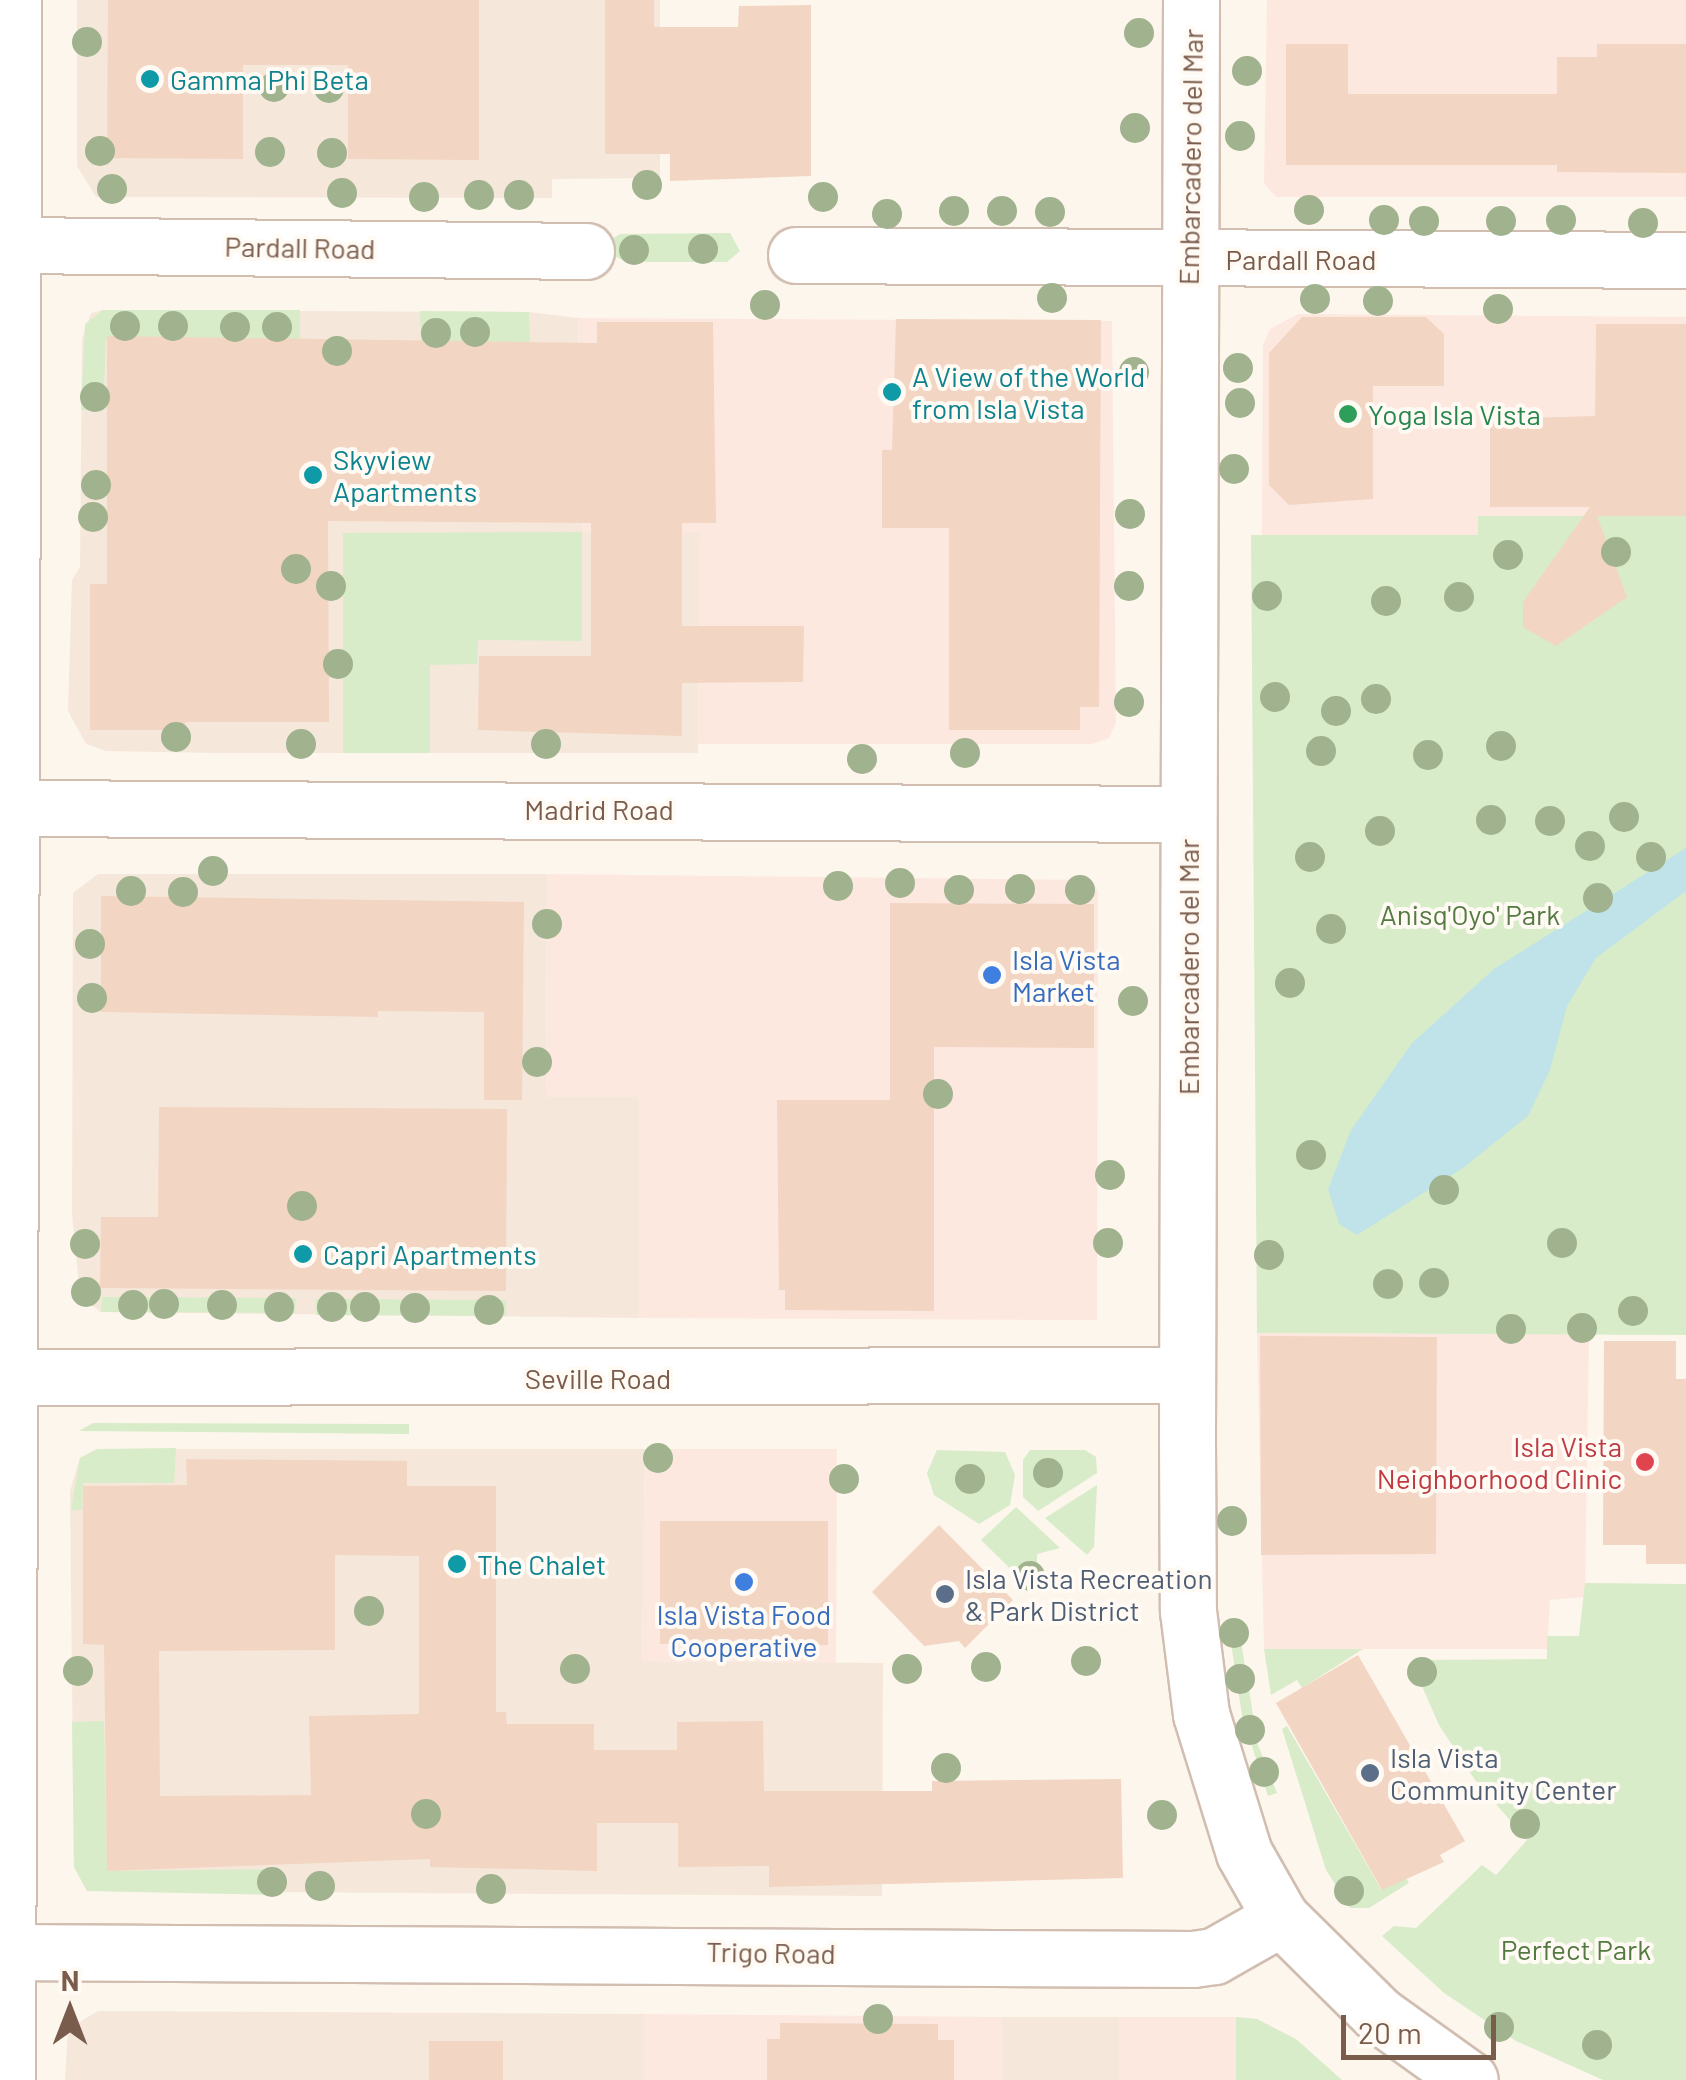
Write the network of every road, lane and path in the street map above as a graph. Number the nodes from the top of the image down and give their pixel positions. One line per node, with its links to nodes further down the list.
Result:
1 (13, 0): 3 (street)
2 (1191, 0): 6 (street, Embarcadero del Mar)
3 (15, 246): 4 (street, Pardall Road); 8 (street)
4 (586, 252)
5 (796, 255): 6 (street, Pardall Road)
6 (1188, 258): 7 (street, Pardall Road); 10 (street, Embarcadero del Mar)
7 (1686, 260)
8 (6, 658): 9 (street)
9 (9, 808): 10 (street, Madrid Road); 12 (street)
10 (1188, 814): 11 (street, Embarcadero del Mar)
11 (1187, 1375): 12 (street, Seville Road); 14 (street, Embarcadero del Mar)
12 (10, 1377): 13 (street)
13 (5, 1482): 15 (street)
14 (1281, 1918): 15 (street, Trigo Road); 17 (street)
15 (5, 1952): 16 (street)
16 (7, 2080)
17 (1470, 2080)

